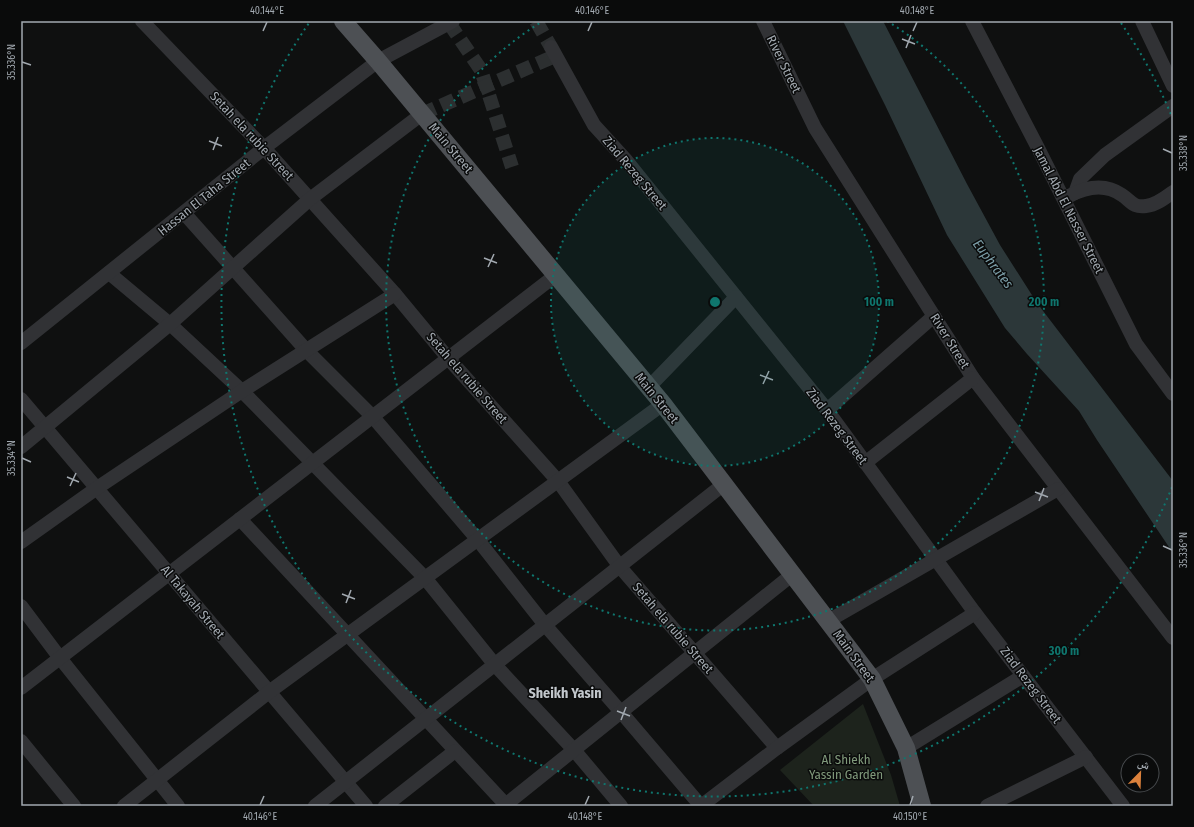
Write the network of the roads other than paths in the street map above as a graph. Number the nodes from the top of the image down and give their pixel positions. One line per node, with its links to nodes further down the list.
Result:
1 (142, 21): 12 (street, Setah ela rubie Street)
2 (343, 21): 8 (main road, Main Street)
3 (453, 21): 8 (street, Hassan El Taha Street)
4 (763, 21): 22 (street, River Street)
5 (972, 21): 14 (street, Jamal Abd El Nasser Street)
6 (1142, 21): 9 (street)
7 (551, 47): 21 (street, Ziad Rezeg Street)
8 (378, 61): 11 (main road, Main Street); 12 (street, Hassan El Taha Street)
9 (1173, 86)
10 (1173, 106): 14 (street)
11 (422, 114): 15 (street); 19 (main road, Main Street)
12 (264, 148): 15 (street, Setah ela rubie Street); 16 (street, Hassan El Taha Street)
13 (1173, 192): 14 (street)
14 (1070, 196): 30 (street, Jamal Abd El Nasser Street)
15 (310, 199): 17 (street); 20 (street, Setah ela rubie Street)
16 (184, 213): 17 (street); 18 (street, Hassan El Taha Street)
17 (234, 267): 23 (street); 25 (street)
18 (109, 273): 23 (street); 24 (street, Hassan El Taha Street)
19 (556, 275): 26 (street); 28 (main road, Main Street)
20 (395, 294): 25 (street); 26 (street, Setah ela rubie Street)
21 (736, 297): 28 (street); 33 (street, Ziad Rezeg Street)
22 (934, 316): 27 (street, River Street); 33 (street)
23 (170, 324): 29 (street); 35 (street)
24 (21, 343)
25 (306, 350): 29 (street); 34 (street)
26 (448, 358): 34 (street); 39 (street, Setah ela rubie Street)
27 (973, 378): 38 (street); 42 (street, River Street)
28 (649, 387): 32 (main road, Main Street)
29 (242, 391): 37 (street); 41 (street)
30 (1173, 394)
31 (21, 399): 35 (street, Al Takayah Street)
32 (663, 404): 39 (street); 40 (main road, Main Street)
33 (827, 410): 38 (street, Ziad Rezeg Street)
34 (373, 417): 37 (street); 44 (street)
35 (45, 427): 36 (street); 41 (street, Al Takayah Street)
36 (21, 447)
37 (313, 463): 43 (street); 50 (street)
38 (865, 463): 46 (street, Ziad Rezeg Street)
39 (558, 481): 44 (street); 47 (street, Setah ela rubie Street)
40 (724, 484): 47 (street); 49 (main road, Main Street)
41 (97, 488): 45 (street); 48 (street, Al Takayah Street)
42 (1058, 489): 46 (street); 56 (street, River Street)
43 (240, 519): 48 (street); 55 (street)
44 (478, 540): 50 (street); 54 (street)
45 (21, 542)
46 (936, 558): 52 (street, Ziad Rezeg Street); 53 (street)
47 (620, 567): 54 (street); 57 (street, Setah ela rubie Street)
48 (169, 574): 58 (street); 63 (street, Al Takayah Street)
49 (793, 574): 53 (main road, Main Street); 57 (street)
50 (425, 578): 55 (street); 59 (street)
51 (21, 606): 58 (street)
52 (975, 613): 60 (street, Ziad Rezeg Street); 61 (street)
53 (828, 621): 61 (main road, Main Street)
54 (545, 625): 59 (street); 64 (street)
55 (347, 635): 63 (street); 65 (street)
56 (1173, 638)
57 (694, 653): 64 (street); 67 (street, Setah ela rubie Street)
58 (60, 658): 62 (street); 72 (street)
59 (494, 664): 65 (street); 69 (street)
60 (1023, 676): 68 (street); 71 (street, Ziad Rezeg Street)
61 (872, 679): 67 (street); 68 (main road, Main Street)
62 (21, 688)
63 (269, 692): 72 (street); 73 (street, Al Takayah Street)
64 (621, 712): 67 (street); 69 (street)
65 (425, 719): 70 (street); 73 (street)
66 (21, 741): 74 (street)
67 (777, 748)
68 (906, 748): 82 (main road, Main Street)
69 (574, 750): 80 (street); 81 (street)
70 (455, 751): 79 (street); 80 (street)
71 (1086, 757): 83 (street); 84 (street, Ziad Rezeg Street)
72 (157, 780): 75 (street); 76 (street)
73 (345, 781): 77 (street); 78 (street, Al Takayah Street)
74 (74, 806)
75 (124, 806)
76 (178, 806)
77 (315, 806)
78 (366, 806)
79 (385, 806)
80 (505, 806)
81 (621, 806)
82 (922, 806)
83 (987, 806)
84 (1123, 806)

